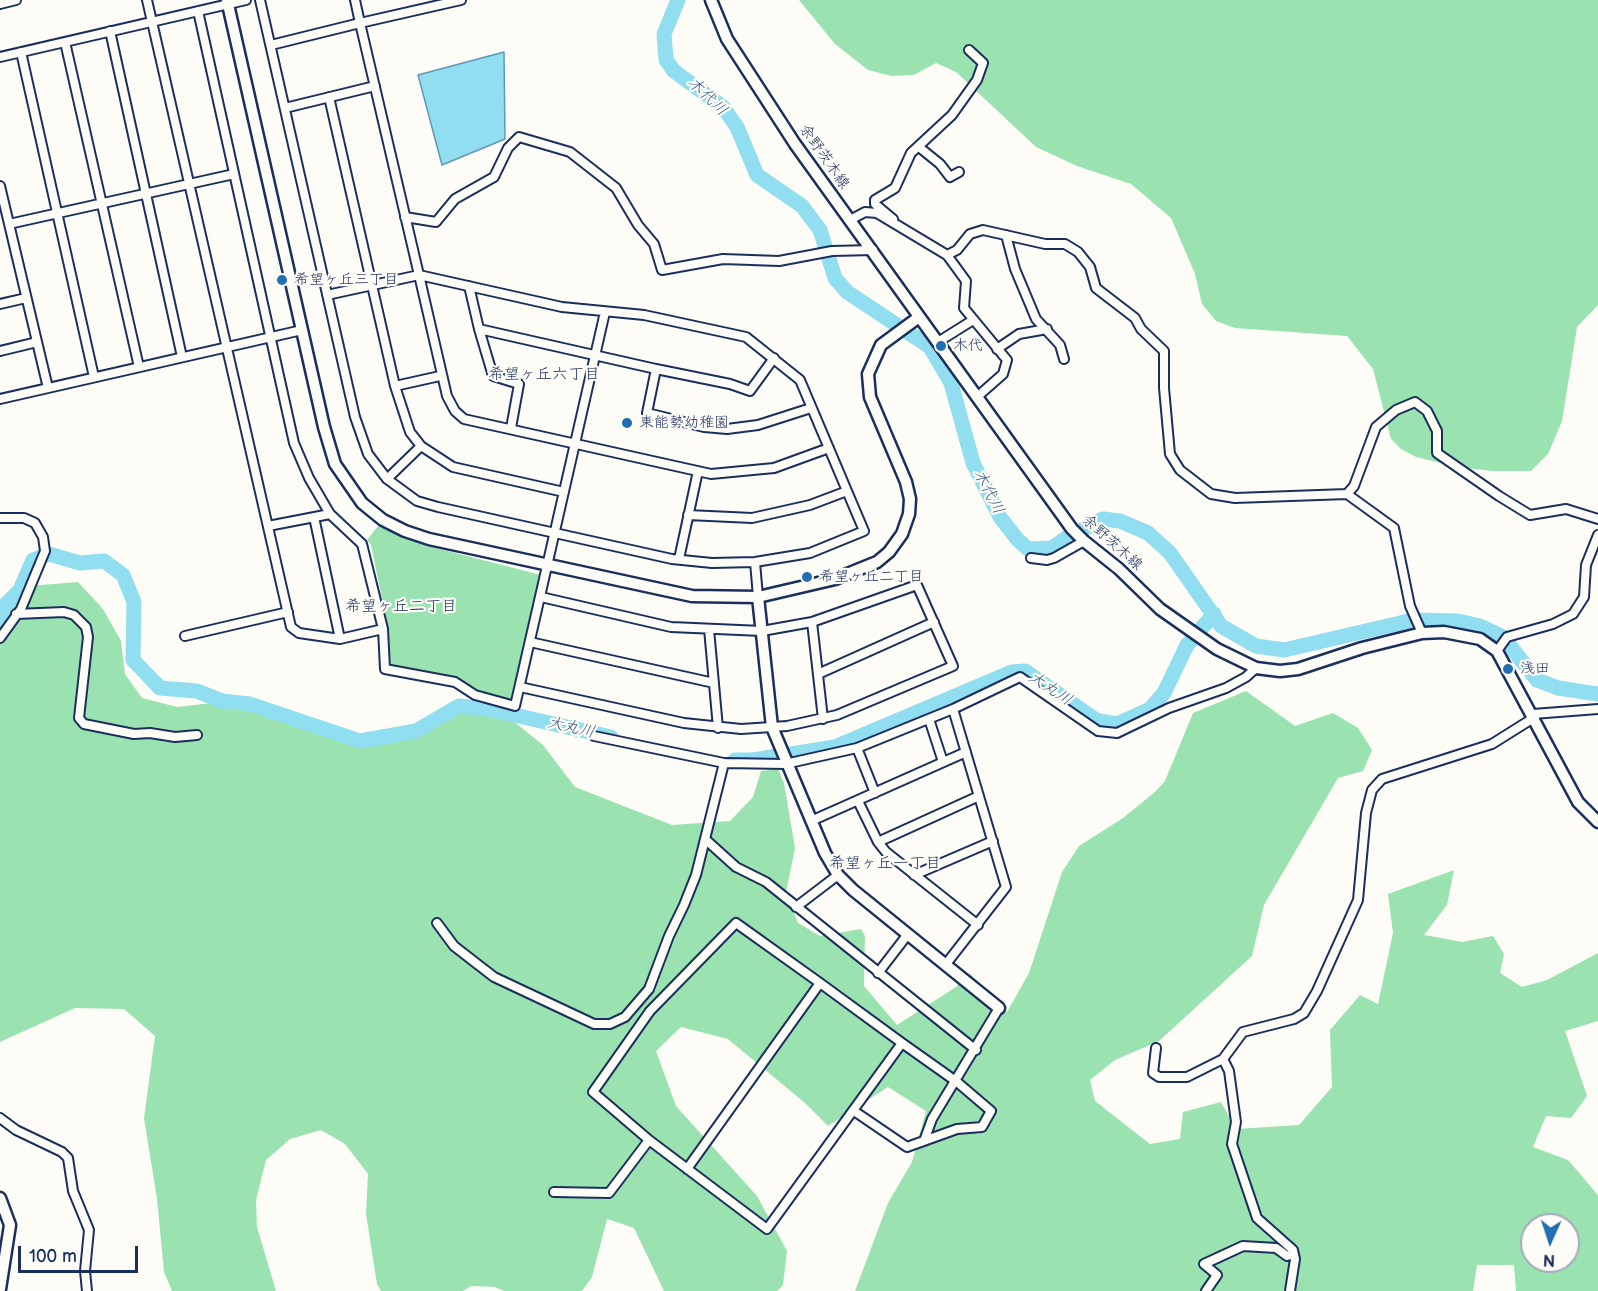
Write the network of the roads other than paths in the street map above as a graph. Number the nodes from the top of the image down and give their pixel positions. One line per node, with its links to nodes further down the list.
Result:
1 (16, 0): 9 (street)
2 (147, 0): 11 (street)
3 (246, 0): 8 (street)
4 (260, 0): 15 (street)
5 (355, 0): 12 (street)
6 (461, 0): 12 (street)
7 (711, 0): 31 (street, 余野茨木線)
8 (227, 2): 10 (street); 48 (street)
9 (0, 4)
10 (198, 11): 11 (street); 24 (street)
11 (152, 22): 13 (street); 25 (street)
12 (360, 23): 15 (street); 19 (street)
13 (110, 31): 14 (street); 27 (street)
14 (64, 42): 17 (street); 28 (street)
15 (271, 45): 21 (street)
16 (969, 50): 22 (street)
17 (21, 52): 18 (street); 29 (street)
18 (0, 57)
19 (375, 86): 20 (street); 30 (street)
20 (329, 97): 21 (street); 38 (street)
21 (285, 108): 40 (street)
22 (919, 147): 23 (street); 33 (street)
23 (959, 172)
24 (234, 174): 25 (street); 49 (street)
25 (189, 183): 27 (street); 52 (street)
26 (0, 186): 32 (street)
27 (146, 193): 28 (street); 56 (street)
28 (102, 203): 29 (street); 59 (street)
29 (57, 213): 32 (street); 62 (street)
30 (405, 217): 35 (street); 37 (street)
31 (850, 220): 33 (street); 35 (street, 余野茨木線)
32 (9, 224): 41 (street)
33 (898, 225): 36 (street)
34 (1006, 235): 36 (street); 47 (street); 76 (street)
35 (873, 250): 44 (street, 余野茨木線)
36 (946, 255): 45 (street)
37 (419, 275): 38 (street); 39 (street); 61 (street)
38 (373, 285): 40 (street); 63 (street)
39 (469, 286): 43 (street); 46 (street)
40 (327, 295): 73 (street)
41 (26, 298): 42 (street); 50 (street)
42 (0, 304)
43 (605, 312): 55 (street); 57 (street)
44 (917, 318): 51 (street, 余野茨木線); 91 (street)
45 (973, 320): 51 (street); 53 (street)
46 (479, 329): 55 (street); 68 (street)
47 (1047, 329): 53 (street); 58 (street)
48 (302, 330): 49 (street); 89 (street)
49 (271, 337): 52 (street); 77 (street)
50 (37, 342): 54 (street); 64 (street)
51 (938, 342): 65 (street, 余野茨木線)
52 (227, 347): 56 (street); 82 (street)
53 (997, 349): 65 (street)
54 (0, 351)
55 (596, 355): 60 (street); 69 (street)
56 (183, 357): 59 (street)
57 (774, 358): 60 (street); 67 (street)
58 (1064, 359)
59 (139, 367): 62 (street)
60 (656, 369): 67 (street)
61 (440, 376): 63 (street); 68 (street)
62 (94, 377): 64 (street)
63 (395, 386): 70 (street)
64 (48, 388): 66 (street)
65 (978, 396): 85 (street, 余野茨木線)
66 (0, 399)
67 (811, 408): 71 (street)
68 (511, 428): 69 (street)
69 (575, 444): 72 (street); 75 (street)
70 (421, 446): 73 (street); 75 (street)
71 (829, 448): 72 (street); 74 (street)
72 (698, 471): 78 (street)
73 (387, 479): 83 (street)
74 (847, 491): 78 (street); 88 (street)
75 (564, 492): 83 (street)
76 (1347, 494): 81 (street); 99 (street)
77 (330, 514): 79 (street); 96 (street)
78 (688, 515): 87 (street)
79 (314, 517): 82 (street); 102 (street)
80 (0, 518): 93 (street)
81 (1598, 519)
82 (268, 526): 92 (street)
83 (555, 533): 87 (street); 89 (street)
84 (1598, 535): 104 (street)
85 (1082, 539): 86 (street); 105 (street, 余野茨木線)
86 (1031, 558)
87 (679, 559): 88 (street)
88 (755, 562): 91 (street)
89 (548, 566): 90 (street); 91 (street)
90 (540, 597): 97 (street); 103 (street)
91 (758, 597): 98 (street)
92 (288, 612): 100 (street); 102 (street)
93 (16, 614): 101 (street); 116 (street)
94 (812, 622): 95 (street); 98 (street); 106 (street)
95 (934, 622): 106 (street); 113 (street)
96 (383, 629): 102 (street); 108 (street)
97 (709, 629): 98 (street); 107 (street)
98 (762, 630): 114 (street)
99 (1422, 633): 104 (street, 余野茨木線); 105 (street, 余野茨木線)
100 (185, 636)
101 (0, 638)
102 (340, 639)
103 (530, 642): 107 (street); 108 (street)
104 (1497, 651): 111 (street)
105 (1256, 668): 109 (street)
106 (818, 674): 113 (street)
107 (714, 683): 115 (street)
108 (520, 687): 115 (street)
109 (953, 709): 112 (street); 119 (street)
110 (1598, 709): 111 (street)
111 (1534, 715): 127 (street); 144 (street)
112 (929, 718): 118 (street); 121 (street)
113 (823, 719): 114 (street)
114 (772, 727): 115 (street); 120 (street)
115 (718, 728)
116 (197, 735)
117 (594, 736): 122 (street)
118 (857, 748): 120 (street); 123 (street)
119 (966, 752): 121 (street); 124 (street)
120 (784, 759): 122 (street); 126 (street)
121 (943, 762): 123 (street)
122 (724, 763): 128 (street)
123 (875, 793): 125 (street)
124 (979, 796): 129 (street); 130 (street)
125 (858, 801): 126 (street); 129 (street)
126 (811, 821): 131 (street)
127 (1598, 822)
128 (705, 839): 133 (street); 134 (street)
129 (878, 842): 132 (street)
130 (993, 842): 132 (street); 135 (street)
131 (838, 875): 133 (street); 136 (street)
132 (914, 875): 135 (street)
133 (796, 907): 138 (street)
134 (438, 923)
135 (978, 925): 137 (street)
136 (908, 933): 137 (street); 138 (street)
137 (946, 964): 140 (street)
138 (878, 972): 143 (street)
139 (820, 983): 141 (street); 148 (street); 150 (street)
140 (999, 1008): 143 (street)
141 (902, 1042): 145 (street); 146 (street)
142 (1156, 1048): 144 (street)
143 (976, 1050): 145 (street)
144 (1223, 1059): 153 (street)
145 (957, 1082): 149 (street); 149 (street)
146 (854, 1111): 149 (street); 150 (street)
147 (0, 1118): 155 (street)
148 (649, 1140): 150 (street); 151 (street)
149 (924, 1141)
150 (687, 1170)
151 (554, 1192)
152 (0, 1198): 154 (street)
153 (1294, 1254): 156 (street); 157 (street)
154 (0, 1289)
155 (87, 1291)
156 (1206, 1291)
157 (1290, 1291)

